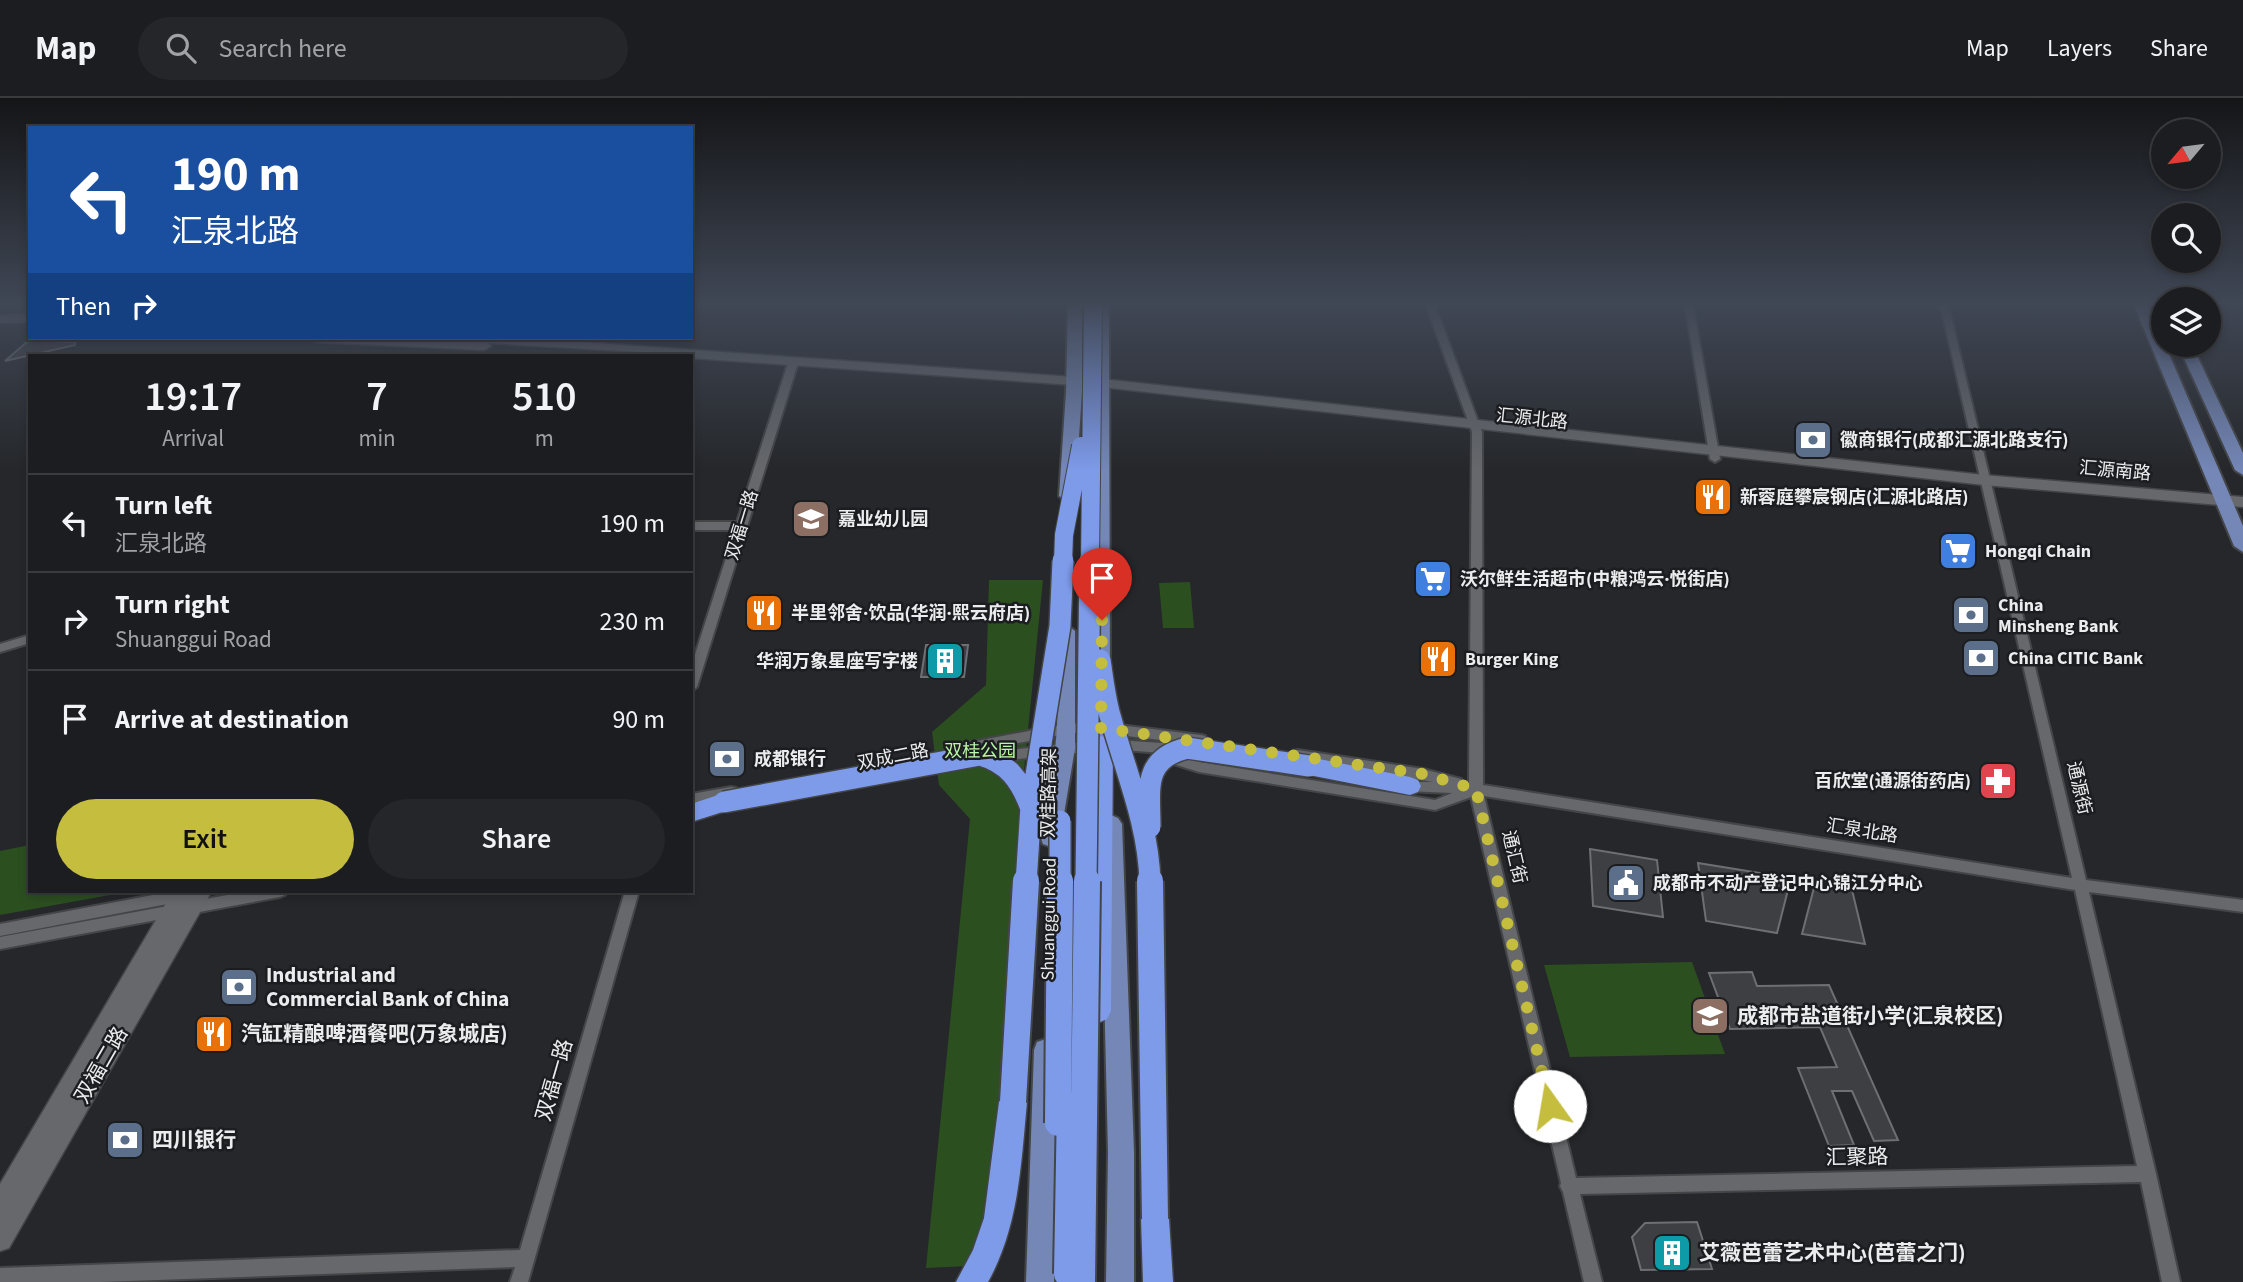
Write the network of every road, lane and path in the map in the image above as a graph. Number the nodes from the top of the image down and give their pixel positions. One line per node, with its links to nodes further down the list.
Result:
1 (694, 360): 12 (street)
2 (1074, 360): 13 (main road, Shuanggui Road)
3 (1085, 360): 16 (highway)
4 (1090, 360): 16 (highway, bridge)
5 (1102, 360): 14 (main road)
6 (1450, 360): 15 (street)
7 (1698, 360): 17 (street)
8 (1956, 360): 19 (street, 通源街)
9 (2166, 360): 21 (main road)
10 (2192, 360): 18 (main road)
11 (693, 363): 12 (street)
12 (792, 368): 13 (street, 汇源北路); 23 (street, 双福一路)
13 (1074, 387): 14 (street, 汇源北路); 29 (main road, Shuanggui Road)
14 (1102, 389): 15 (street, 汇源北路); 28 (main road)
15 (1475, 429): 17 (street, 汇源北路); 32 (street, 通汇街)
16 (1086, 444): 34 (highway, bridge); 38 (highway, bridge); 52 (highway, bridge)
17 (1714, 455): 19 (street, 汇源北路)
18 (2243, 470)
19 (1984, 484): 21 (street, 汇源南路); 39 (street, 通源街)
20 (2243, 502): 21 (street, 汇源南路)
21 (2232, 508): 24 (main road)
22 (693, 526): 23 (street)
23 (741, 526): 27 (street, 双福一路)
24 (2243, 546)
25 (28, 640): 26 (street)
26 (0, 648)
27 (693, 681)
28 (1101, 737): 29 (street, 双成二路); 30 (street, 汇泉北路); 32 (street, 汇泉北路); 52 (highway, bridge); 55 (main road)
29 (1065, 738): 33 (street, 双成二路); 36 (street, 双成二路); 37 (main road); 52 (main road, Shuanggui Road)
30 (1130, 744): 31 (street, 汇泉北路); 32 (street)
31 (1410, 786): 32 (street, 汇泉北路); 38 (highway, bridge)
32 (1476, 789): 39 (street, 汇泉北路); 47 (street, 通汇街)
33 (693, 799)
34 (1031, 806): 35 (highway, bridge); 54 (highway, bridge)
35 (693, 813)
36 (693, 814)
37 (1059, 821): 52 (highway, bridge)
38 (1150, 867): 56 (highway, bridge)
39 (2079, 885): 43 (street, 汇泉北路); 46 (street, 通源街)
40 (251, 893): 42 (street)
41 (631, 893): 50 (street, 双福一路)
42 (192, 897): 44 (street); 45 (street); 48 (street, 双福二路); 49 (street, 双福二路)
43 (2243, 906)
44 (0, 930)
45 (0, 943)
46 (2148, 1174): 47 (street, 汇聚路); 58 (street, 通源街)
47 (1568, 1186): 57 (street, 通汇街)
48 (0, 1207)
49 (0, 1239)
50 (526, 1258): 51 (street); 53 (street, 双福一路)
51 (0, 1277)
52 (1066, 1281)
53 (519, 1282)
54 (971, 1282)
55 (1120, 1282)
56 (1158, 1282)
57 (1592, 1282)
58 (2171, 1282)

